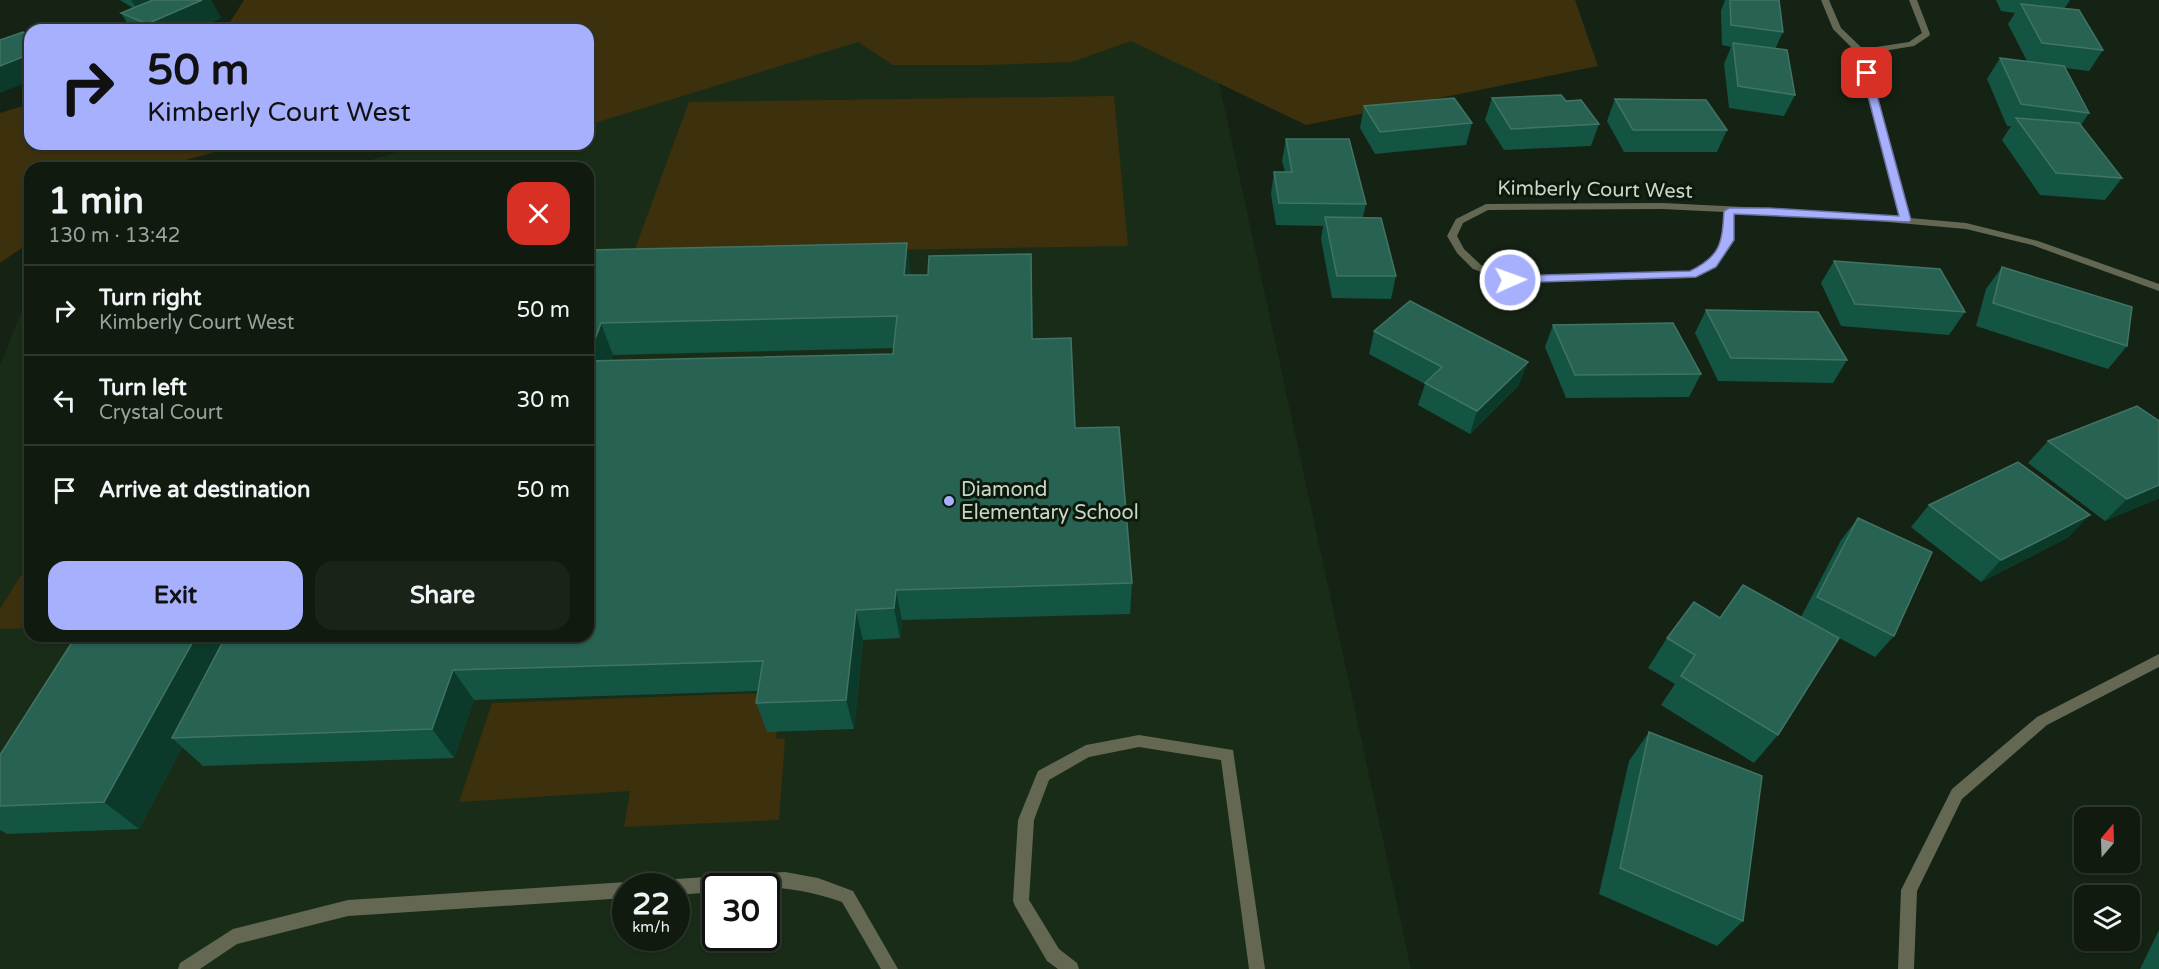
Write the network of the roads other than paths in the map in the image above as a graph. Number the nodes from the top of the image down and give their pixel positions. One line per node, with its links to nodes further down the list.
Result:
1 (1825, 0): 3 (street)
2 (1913, 0): 3 (street)
3 (1861, 52): 5 (street)
4 (1729, 211): 4 (street, Kimberly Court West); 5 (street, Kimberly Court West)
5 (1906, 220): 6 (street, Kimberly Court West)
6 (2159, 288)
7 (2159, 660): 14 (street)
8 (690, 886): 11 (street)
9 (612, 891): 10 (street)
10 (186, 969)
11 (890, 969)
12 (1071, 969): 13 (street)
13 (1257, 969)
14 (1906, 969)

